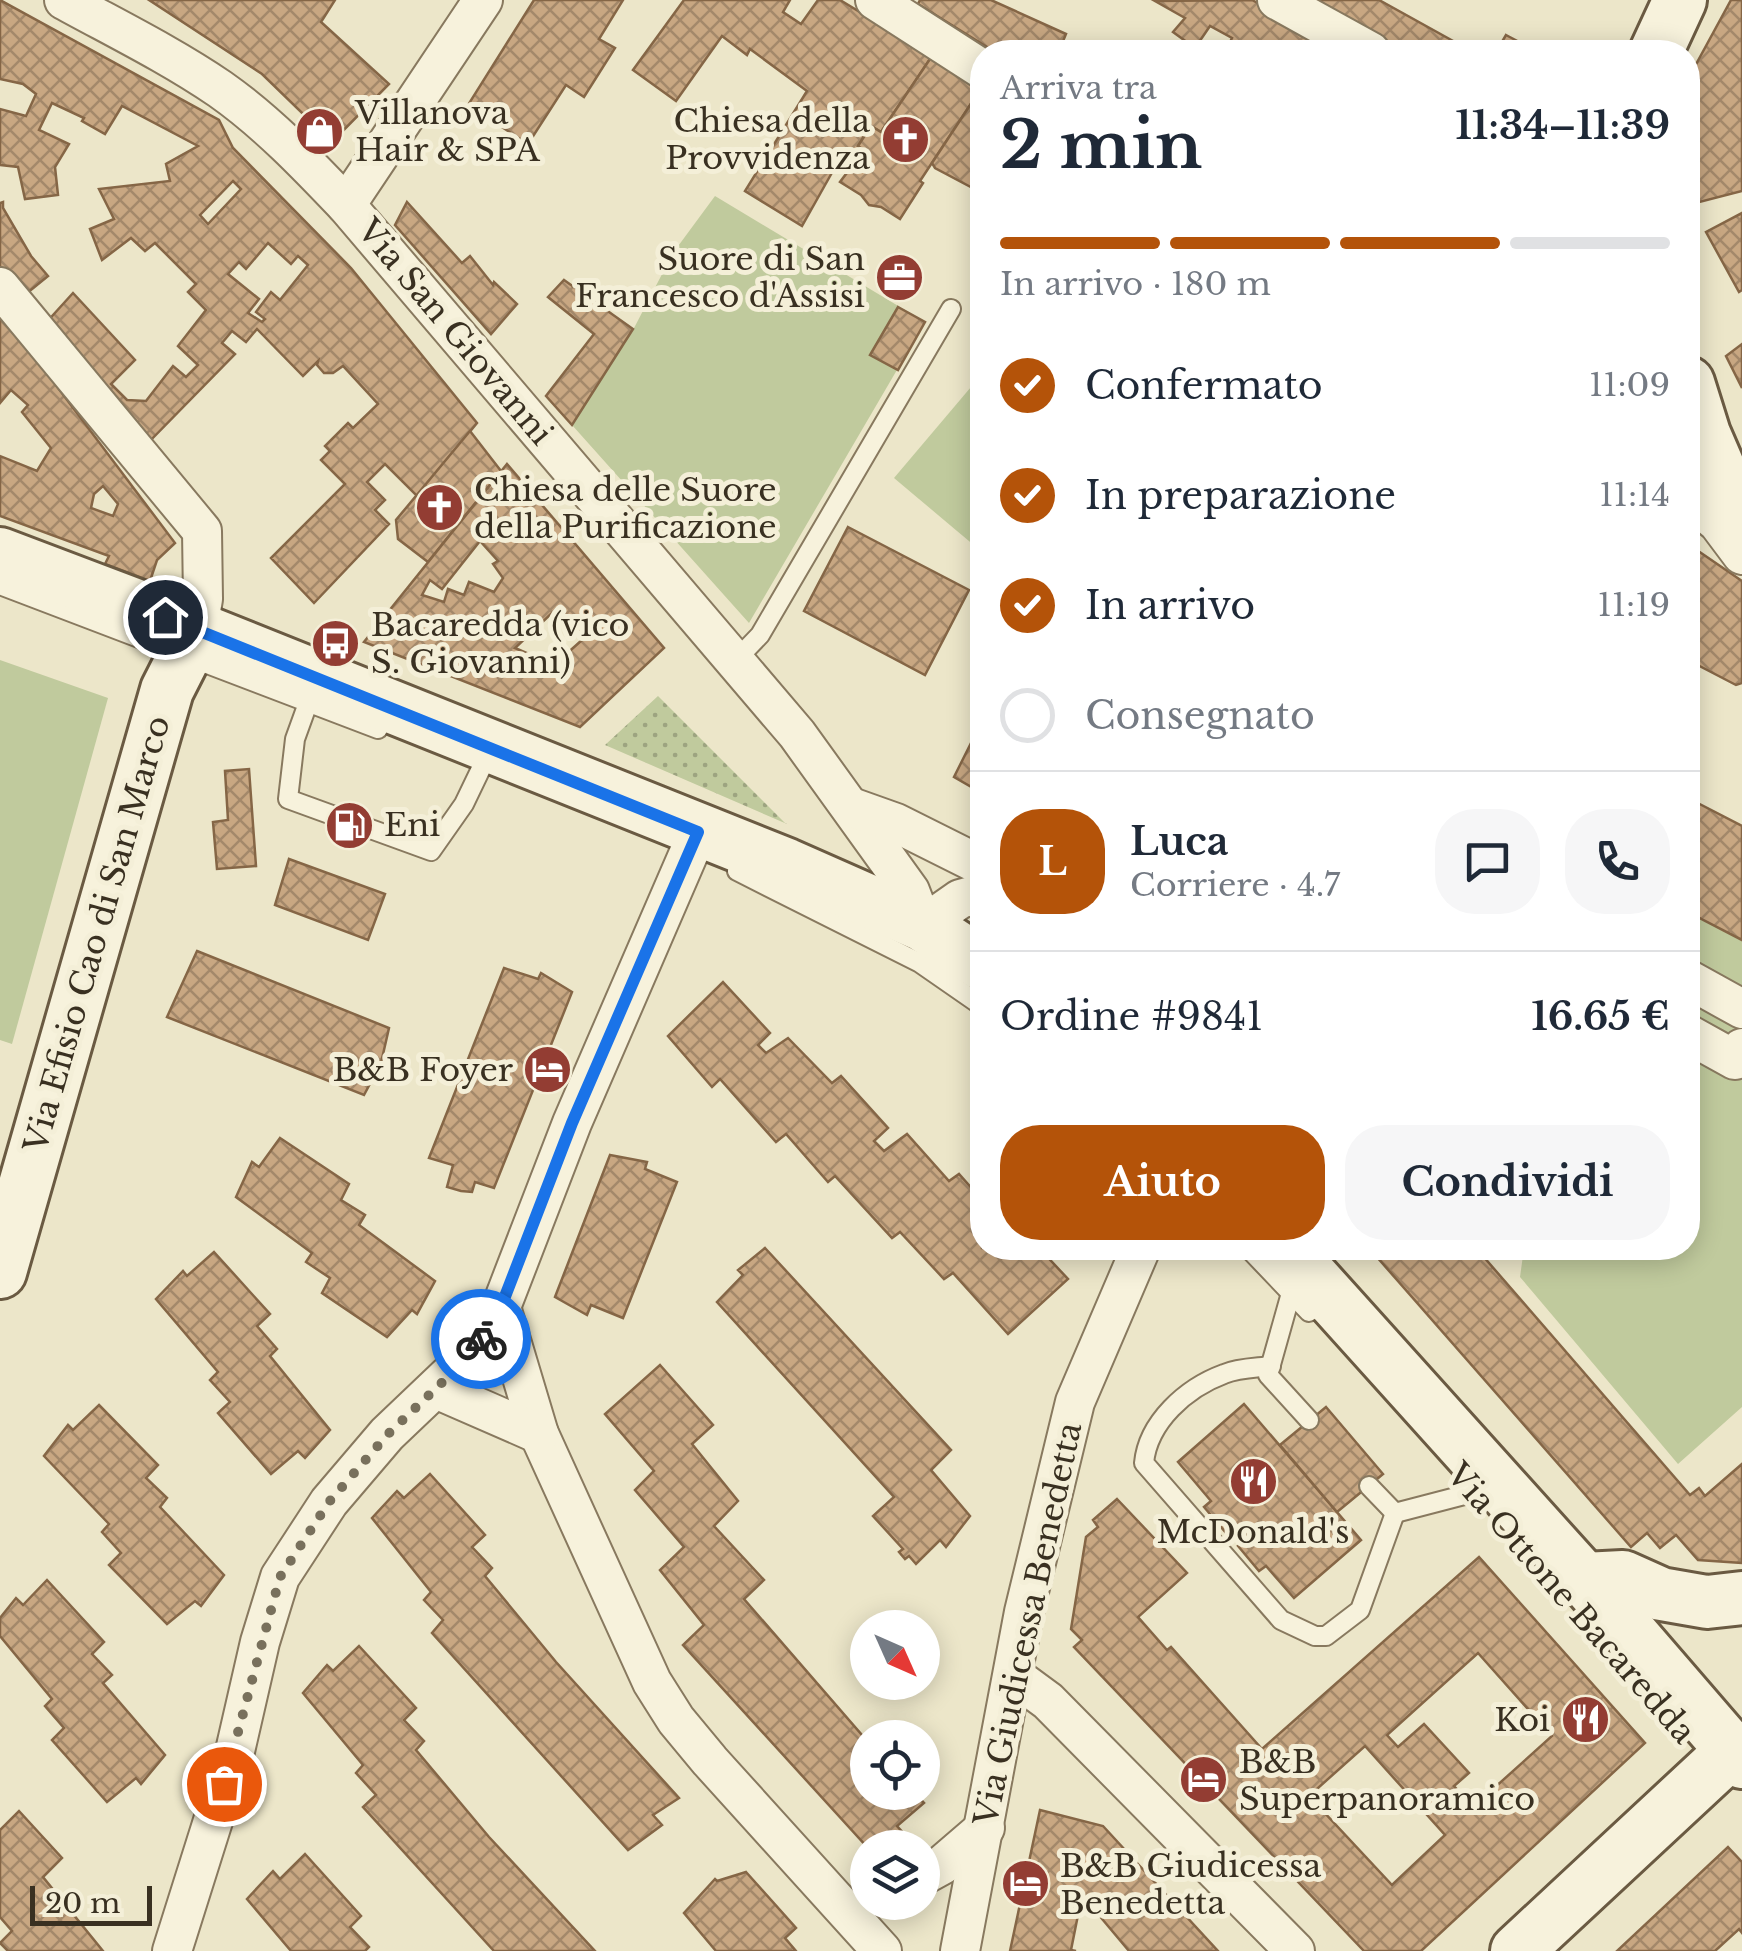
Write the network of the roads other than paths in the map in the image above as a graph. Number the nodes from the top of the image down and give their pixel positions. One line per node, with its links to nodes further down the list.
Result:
1 (64, 0): 9 (street, Via San Giovanni)
2 (483, 0): 9 (street)
3 (875, 0): 8 (street)
4 (1277, 0): 6 (street)
5 (1680, 0): 7 (street)
6 (1349, 40)
7 (1662, 40)
8 (970, 60)
9 (346, 205): 20 (street, Via San Giovanni)
10 (0, 287): 19 (street)
11 (952, 309): 20 (lane)
12 (1700, 409): 13 (street)
13 (1711, 432): 15 (street)
14 (1700, 508): 17 (street)
15 (1742, 522)
16 (0, 554): 19 (street)
17 (1742, 554)
18 (0, 586): 19 (lane)
19 (192, 642): 21 (street); 37 (street, Via Efisio Cao di San Marco)
20 (735, 661): 24 (street, Via San Giovanni)
21 (313, 690): 22 (lane); 23 (street); 23 (lane)
22 (396, 735)
23 (485, 762): 25 (street)
24 (851, 807): 26 (street); 28 (street, Via San Giovanni)
25 (699, 849): 28 (street); 31 (lane); 38 (street)
26 (970, 860)
27 (970, 895): 28 (street)
28 (923, 926): 29 (street)
29 (970, 956)
30 (1700, 985): 32 (street)
31 (970, 998)
32 (1742, 1008)
33 (1700, 1041): 34 (street)
34 (1742, 1048)
35 (1136, 1260): 49 (street, Via Giudicessa Benedetta)
36 (1281, 1262): 39 (lane); 40 (lane); 45 (street, Via Ottone Bacaredda)
37 (0, 1272)
38 (501, 1307): 41 (street); 43 (street)
39 (1318, 1322)
40 (1270, 1366): 42 (lane); 46 (lane)
41 (436, 1388): 43 (street); 55 (street)
42 (1309, 1420)
43 (539, 1434): 53 (street)
44 (1369, 1486): 46 (lane)
45 (1480, 1490): 46 (lane); 47 (street, Via Ottone Bacaredda)
46 (1394, 1513)
47 (1584, 1579): 48 (street); 50 (street, Via Ottone Bacaredda)
48 (1742, 1598)
49 (1014, 1676): 51 (street, Via Giudicessa Benedetta); 58 (street)
50 (1732, 1744): 59 (street)
51 (985, 1828): 52 (street); 57 (street, Via Giudicessa Benedetta)
52 (940, 1866)
53 (824, 1886): 54 (street); 56 (street)
54 (850, 1894)
55 (172, 1951)
56 (882, 1951)
57 (960, 1951)
58 (1295, 1951)
59 (1517, 1951)

